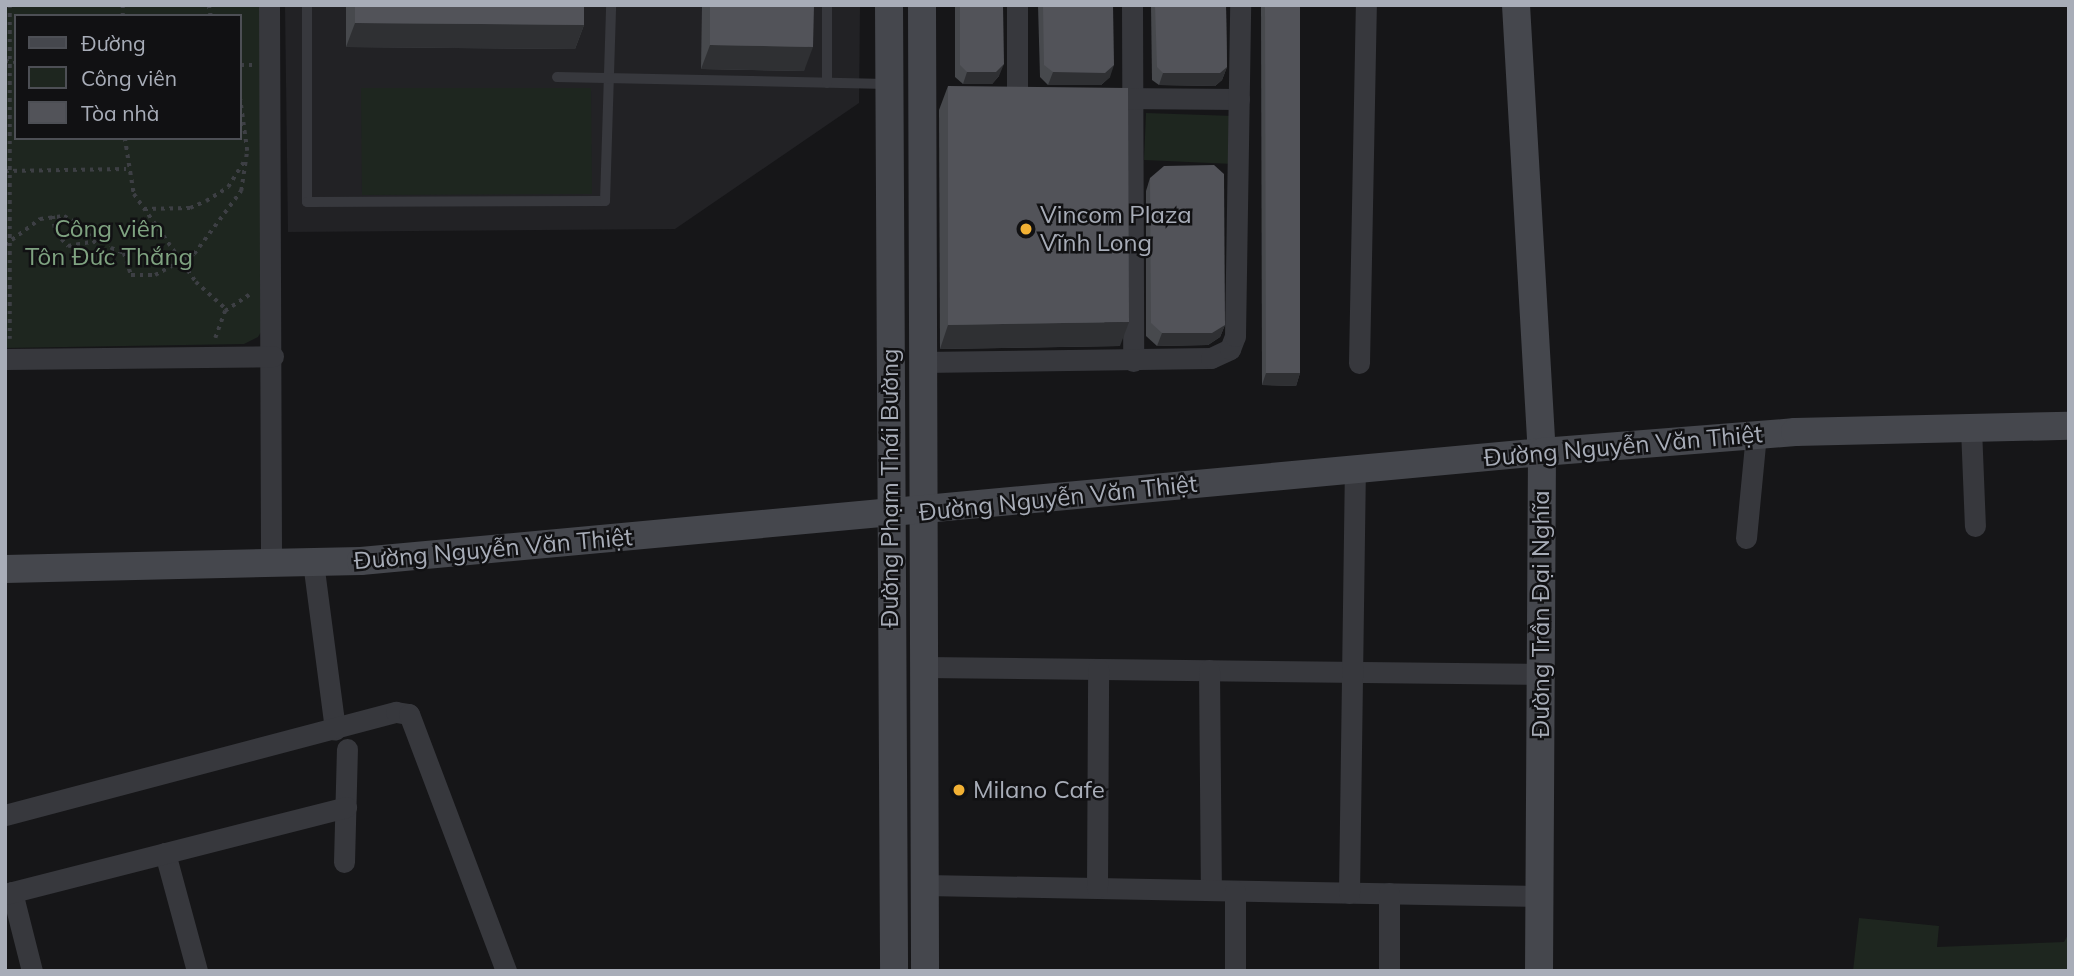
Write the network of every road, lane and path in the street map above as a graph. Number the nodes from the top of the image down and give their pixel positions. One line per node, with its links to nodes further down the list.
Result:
1 (9, 5): 13 (path)
2 (269, 5): 35 (street)
3 (307, 5): 15 (lane)
4 (611, 5): 15 (lane)
5 (827, 5): 16 (lane)
6 (889, 5): 17 (street, Đường Phạm Thái Bường)
7 (922, 5): 41 (street, Đường Phạm Thái Bường)
8 (1017, 5): 19 (street)
9 (1132, 5): 22 (street)
10 (1240, 5): 23 (street)
11 (1366, 5): 42 (street)
12 (1516, 5): 46 (street, Đường Trần Đại Nghĩa)
13 (8, 62): 28 (path)
14 (557, 77): 15 (lane)
15 (609, 78): 16 (lane)
16 (827, 83): 17 (lane)
17 (887, 84): 49 (street, Đường Phạm Thái Bường)
18 (990, 97): 19 (street)
19 (1017, 97): 20 (street)
20 (1042, 98)
21 (1093, 98): 22 (street)
22 (1132, 98): 23 (street); 40 (street)
23 (1239, 99): 40 (street)
24 (242, 119): 26 (path)
25 (125, 140): 27 (path)
26 (246, 159): 29 (path); 34 (path)
27 (126, 169): 28 (path); 29 (path)
28 (8, 171): 31 (path)
29 (144, 209): 34 (path)
30 (53, 216): 31 (path); 32 (path); 32 (path)
31 (10, 241): 33 (path); 39 (path)
32 (95, 242): 34 (path)
33 (5, 244)
34 (181, 261): 36 (path)
35 (272, 292): 36 (path); 37 (street)
36 (227, 310): 38 (path)
37 (273, 356): 38 (street); 53 (street)
38 (214, 357): 39 (street)
39 (8, 359)
40 (1133, 361): 41 (street)
41 (922, 362): 48 (street, Đường Phạm Thái Bường)
42 (1359, 363)
43 (2069, 426): 44 (street, Đường Nguyễn Văn Thiệt)
44 (1971, 428): 45 (street, Đường Nguyễn Văn Thiệt); 50 (street)
45 (1756, 435): 46 (street, Đường Nguyễn Văn Thiệt); 51 (street)
46 (1542, 452): 47 (street, Đường Nguyễn Văn Thiệt); 59 (street, Đường Trần Đại Nghĩa)
47 (1355, 469): 48 (street, Đường Nguyễn Văn Thiệt); 58 (street)
48 (923, 510): 49 (street, Đường Nguyễn Văn Thiệt); 55 (street, Đường Phạm Thái Bường)
49 (890, 516): 52 (street, Đường Nguyễn Văn Thiệt); 66 (street, Đường Phạm Thái Bường)
50 (1975, 526)
51 (1746, 538)
52 (313, 562): 53 (street, Đường Nguyễn Văn Thiệt); 60 (street)
53 (271, 563): 54 (street, Đường Nguyễn Văn Thiệt)
54 (5, 569)
55 (924, 667): 56 (street); 67 (street, Đường Phạm Thái Bường)
56 (1098, 669): 57 (street); 68 (street)
57 (1209, 670): 58 (street); 69 (street)
58 (1354, 673): 59 (street); 72 (street)
59 (1541, 674): 74 (street, Đường Trần Đại Nghĩa)
60 (335, 730): 63 (street); 77 (street)
61 (347, 749): 62 (street)
62 (346, 807): 64 (street); 65 (street)
63 (5, 815)
64 (165, 853): 71 (street); 76 (street)
65 (344, 862)
66 (893, 883): 67 (street); 78 (street, Đường Phạm Thái Bường)
67 (925, 886): 68 (street); 79 (street, Đường Phạm Thái Bường)
68 (1097, 888): 69 (street)
69 (1211, 890): 70 (street)
70 (1235, 891): 72 (street); 80 (street)
71 (8, 893): 75 (street)
72 (1349, 893): 73 (street)
73 (1389, 893): 74 (street); 81 (street)
74 (1540, 896): 82 (street, Đường Trần Đại Nghĩa)
75 (33, 971)
76 (197, 971)
77 (506, 971)
78 (894, 971)
79 (925, 971)
80 (1235, 971)
81 (1389, 971)
82 (1539, 971)

